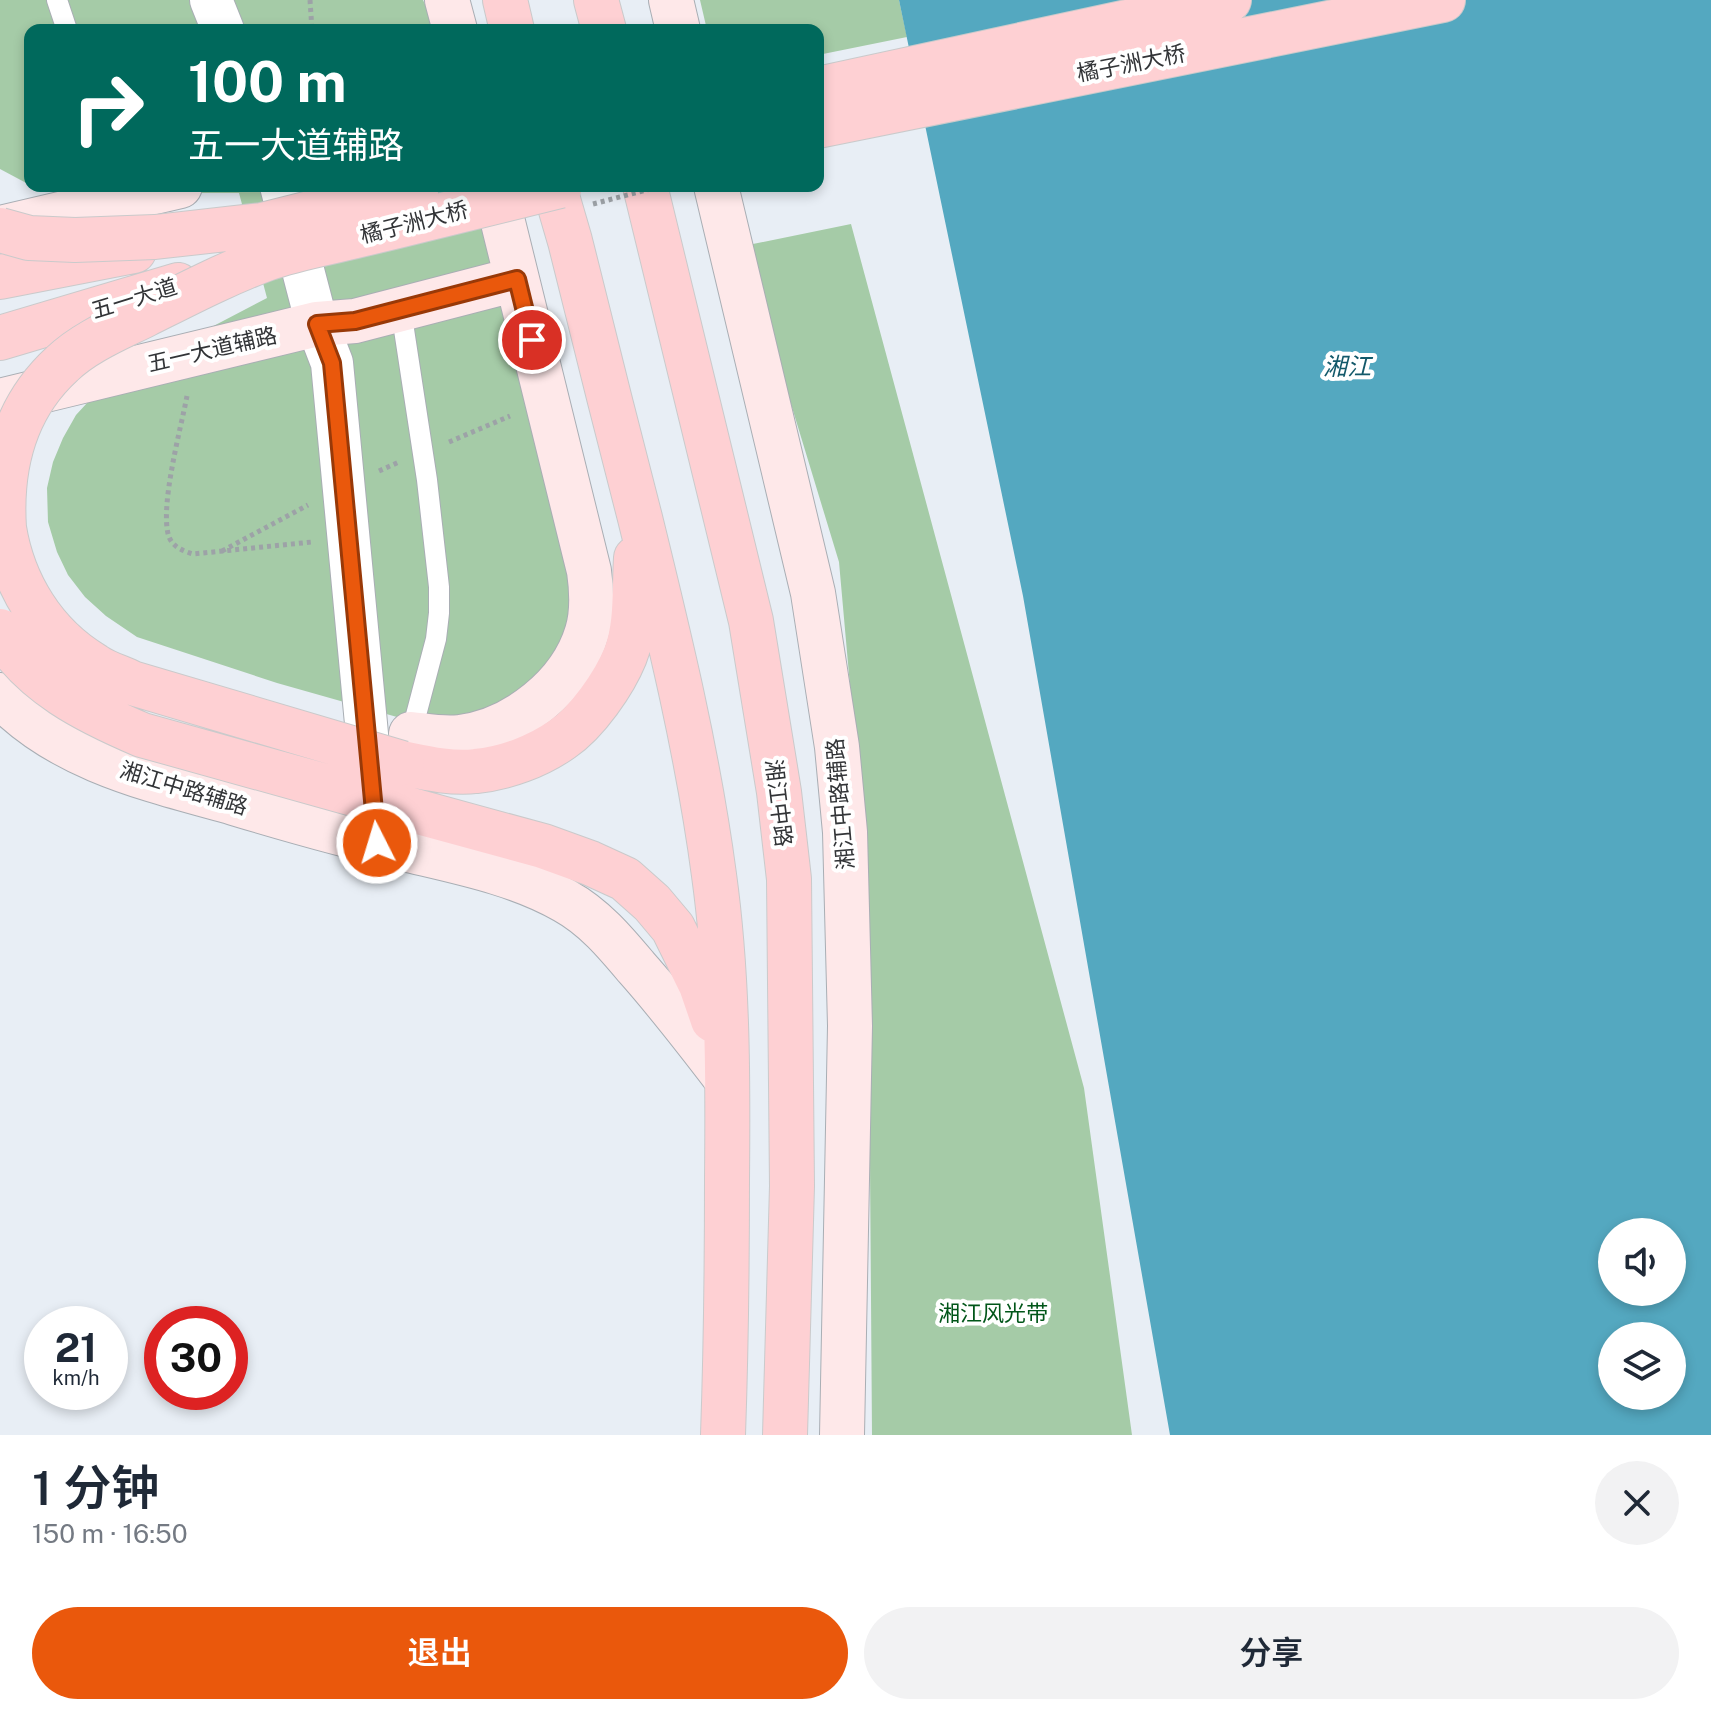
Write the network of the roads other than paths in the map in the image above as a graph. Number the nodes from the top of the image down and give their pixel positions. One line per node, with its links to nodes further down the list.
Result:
1 (57, 0): 9 (lane)
2 (211, 0): 10 (street)
3 (447, 0): 11 (street)
4 (505, 0): 12 (main road)
5 (596, 0): 13 (main road)
6 (671, 0): 14 (street)
7 (1229, 0): 15 (main road, 橘子洲大桥)
8 (1443, 0): 16 (main road, 橘子洲大桥)
9 (65, 24)
10 (221, 24)
11 (453, 24)
12 (511, 24)
13 (602, 24)
14 (677, 24)
15 (824, 88)
16 (824, 125)
17 (283, 192): 29 (street)
18 (400, 192): 25 (main road, 橘子洲大桥, bridge)
19 (495, 192): 27 (street)
20 (568, 192): 25 (main road, 橘子洲大桥, bridge); 32 (main road)
21 (646, 192): 39 (main road, 湘江中路)
22 (717, 192): 40 (street, 湘江中路辅路)
23 (122, 193): 24 (street)
24 (0, 229): 25 (main road, bridge)
25 (265, 241): 26 (main road, 五一大道, bridge); 30 (main road, 五一大道, bridge); 35 (main road, bridge)
26 (0, 277)
27 (517, 279): 28 (street, 五一大道辅路); 35 (street)
28 (401, 310): 29 (street, 五一大道辅路); 35 (lane)
29 (317, 324): 31 (street, 五一大道辅路); 36 (street)
30 (0, 338)
31 (0, 401)
32 (638, 511): 35 (main road); 37 (main road)
33 (0, 631): 36 (main road, bridge)
34 (0, 695): 36 (street, 湘江中路辅路)
35 (407, 748)
36 (385, 824): 37 (main road)
37 (727, 1080): 38 (main road)
38 (720, 1423)
39 (785, 1435)
40 (842, 1435)

